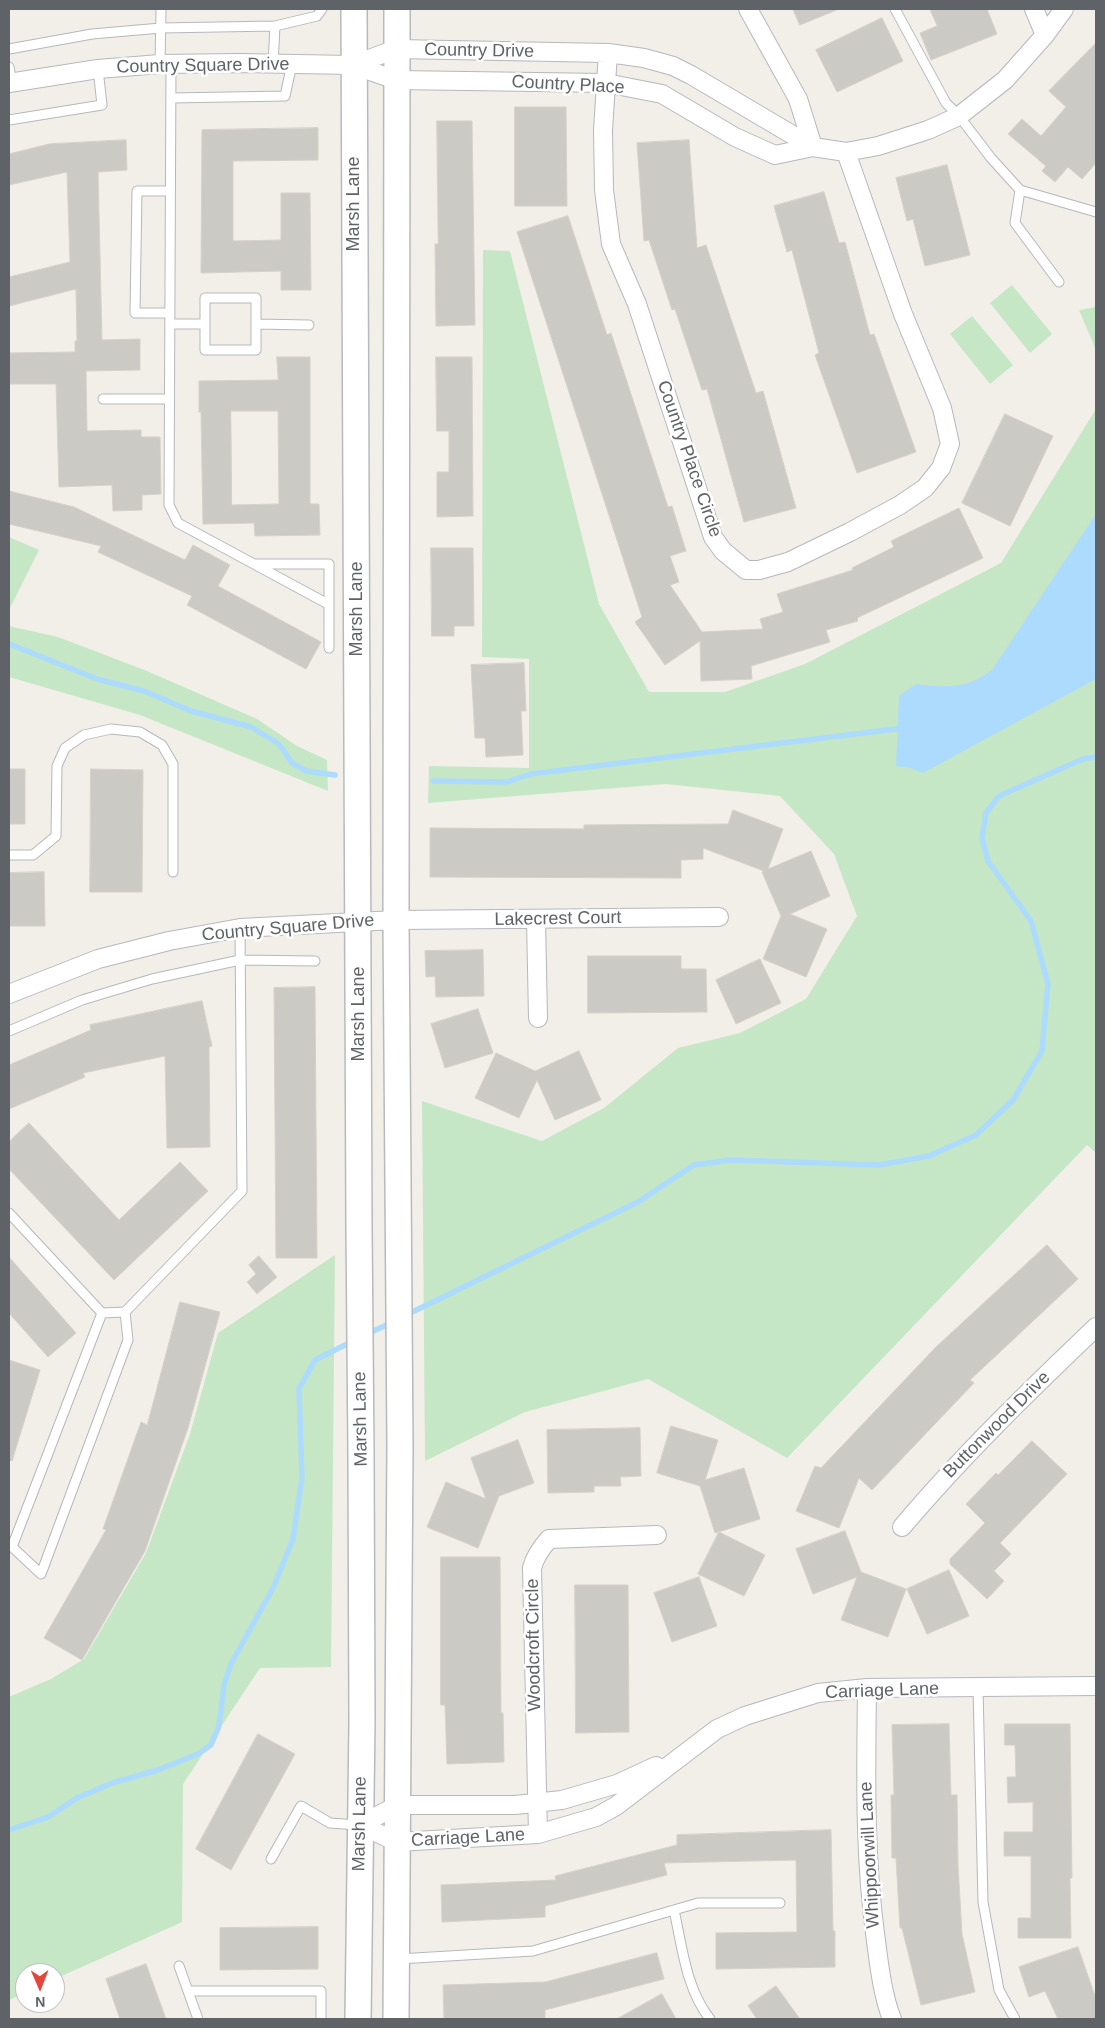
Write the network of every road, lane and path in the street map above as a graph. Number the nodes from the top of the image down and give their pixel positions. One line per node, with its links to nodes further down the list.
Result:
1 (162, 9): 10 (lane)
2 (322, 9): 9 (lane)
3 (354, 9): 18 (main road, Marsh Lane)
4 (396, 9): 13 (main road)
5 (748, 9): 26 (street)
6 (895, 9): 24 (lane)
7 (1034, 9): 11 (street)
8 (1064, 9): 11 (street, Country Place)
9 (275, 26): 10 (lane); 16 (lane)
10 (161, 28): 12 (lane); 15 (lane)
11 (1045, 34): 24 (street, Country Place)
12 (9, 49)
13 (396, 49): 14 (street, Country Drive); 18 (street, Country Drive); 21 (main road)
14 (608, 53): 22 (street, Country Place Circle); 26 (street, Country Place)
15 (165, 64): 16 (street, Country Square Drive); 19 (street, Country Square Drive); 23 (lane)
16 (273, 64): 17 (street, Country Square Drive)
17 (292, 64): 18 (street, Country Square Drive); 23 (lane)
18 (353, 65): 21 (street, Country Square Drive); 47 (main road, Marsh Lane)
19 (98, 69): 20 (street, Country Square Drive); 25 (lane)
20 (10, 77)
21 (396, 80): 22 (street, Country Place); 46 (main road)
22 (606, 83): 26 (street, Country Place); 27 (street, Country Place Circle)
23 (171, 98): 29 (lane)
24 (959, 116): 27 (street, Country Place); 28 (lane)
25 (9, 120)
26 (813, 147): 27 (street, Country Place)
27 (846, 152)
28 (1020, 190): 30 (lane); 31 (lane)
29 (170, 191): 32 (lane); 32 (lane)
30 (1096, 212)
31 (1059, 282)
32 (170, 313): 33 (lane)
33 (170, 324): 34 (lane); 38 (lane)
34 (205, 324): 35 (lane); 35 (lane)
35 (256, 324): 36 (lane)
36 (309, 325)
37 (103, 398): 38 (lane)
38 (169, 399): 39 (lane)
39 (254, 564): 40 (lane); 40 (lane)
40 (328, 604): 41 (lane)
41 (329, 648)
42 (9, 855): 43 (lane)
43 (173, 872)
44 (720, 917): 45 (street, Lakecrest Court)
45 (536, 919): 46 (street, Lakecrest Court); 52 (street)
46 (396, 920): 47 (street, Country Square Drive); 66 (main road)
47 (359, 922): 48 (street, Country Square Drive); 67 (main road, Marsh Lane)
48 (240, 928): 49 (lane); 51 (street, Country Square Drive)
49 (240, 960): 50 (lane); 53 (lane); 55 (lane)
50 (315, 961)
51 (9, 994)
52 (538, 1018)
53 (9, 1031)
54 (9, 1213): 56 (lane)
55 (125, 1312): 56 (lane); 60 (lane)
56 (102, 1314): 60 (lane)
57 (1096, 1327): 58 (street, Buttonwood Drive)
58 (902, 1526)
59 (657, 1535): 65 (street, Woodcroft Circle)
60 (10, 1546)
61 (1096, 1686): 63 (street, Carriage Lane)
62 (867, 1688): 63 (street, Carriage Lane); 64 (street, Carriage Lane); 81 (street, Whippoorwill Lane)
63 (978, 1688): 82 (lane)
64 (681, 1754): 65 (street, Carriage Lane); 68 (street, Carriage Lane)
65 (538, 1803): 66 (street, Carriage Lane); 68 (street, Woodcroft Circle)
66 (398, 1805): 67 (street, Carriage Lane); 69 (main road)
67 (360, 1825): 69 (street, Carriage Lane); 70 (lane); 78 (main road, Marsh Lane)
68 (538, 1834): 69 (street, Carriage Lane)
69 (398, 1842): 73 (main road)
70 (271, 1859)
71 (780, 1903): 72 (lane)
72 (674, 1910): 73 (lane); 80 (lane)
73 (396, 1959): 79 (main road)
74 (179, 1966): 75 (lane)
75 (189, 1991): 76 (lane); 77 (lane)
76 (198, 2019)
77 (321, 2019)
78 (358, 2019)
79 (396, 2019)
80 (710, 2019)
81 (892, 2019)
82 (1014, 2019)

